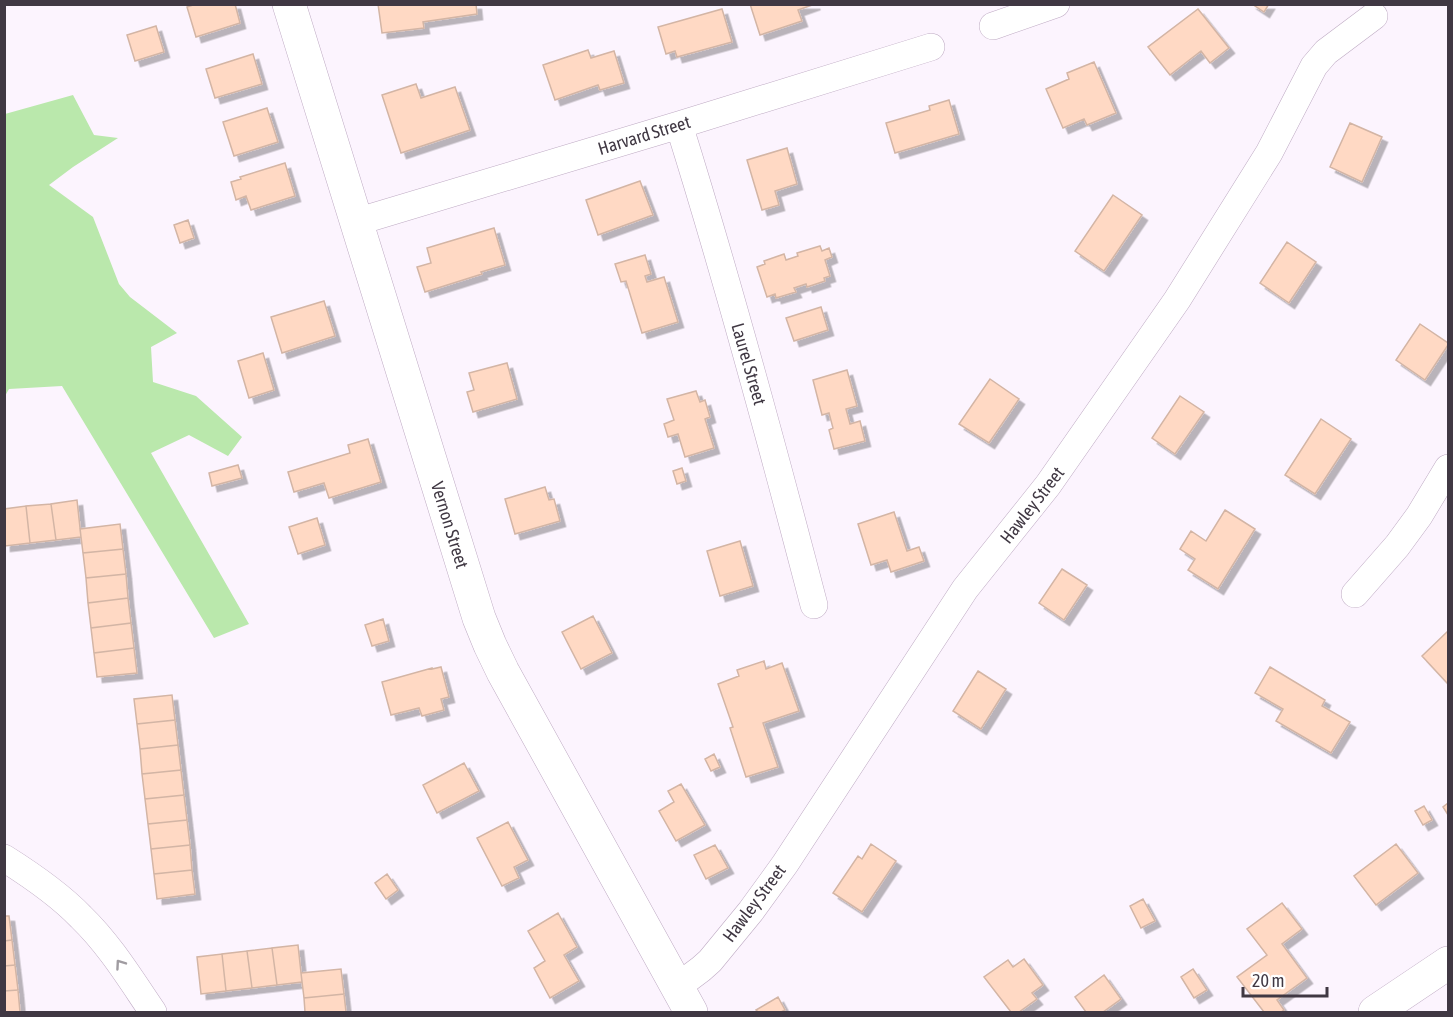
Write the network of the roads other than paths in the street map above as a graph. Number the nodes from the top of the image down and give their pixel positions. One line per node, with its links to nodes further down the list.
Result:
1 (289, 4): 7 (street, Vernon Street)
2 (1056, 4): 4 (street)
3 (1374, 16): 13 (street, Hawley Street)
4 (993, 26)
5 (931, 47): 6 (street, Harvard Street)
6 (679, 125): 7 (street, Harvard Street); 10 (street, Laurel Street)
7 (356, 222): 13 (street, Vernon Street)
8 (1449, 468): 9 (street)
9 (1355, 594)
10 (814, 605)
11 (4, 858): 15 (street, one-way to 11)
12 (1449, 963): 14 (street)
13 (684, 1000)
14 (1382, 1010)
15 (153, 1012)

